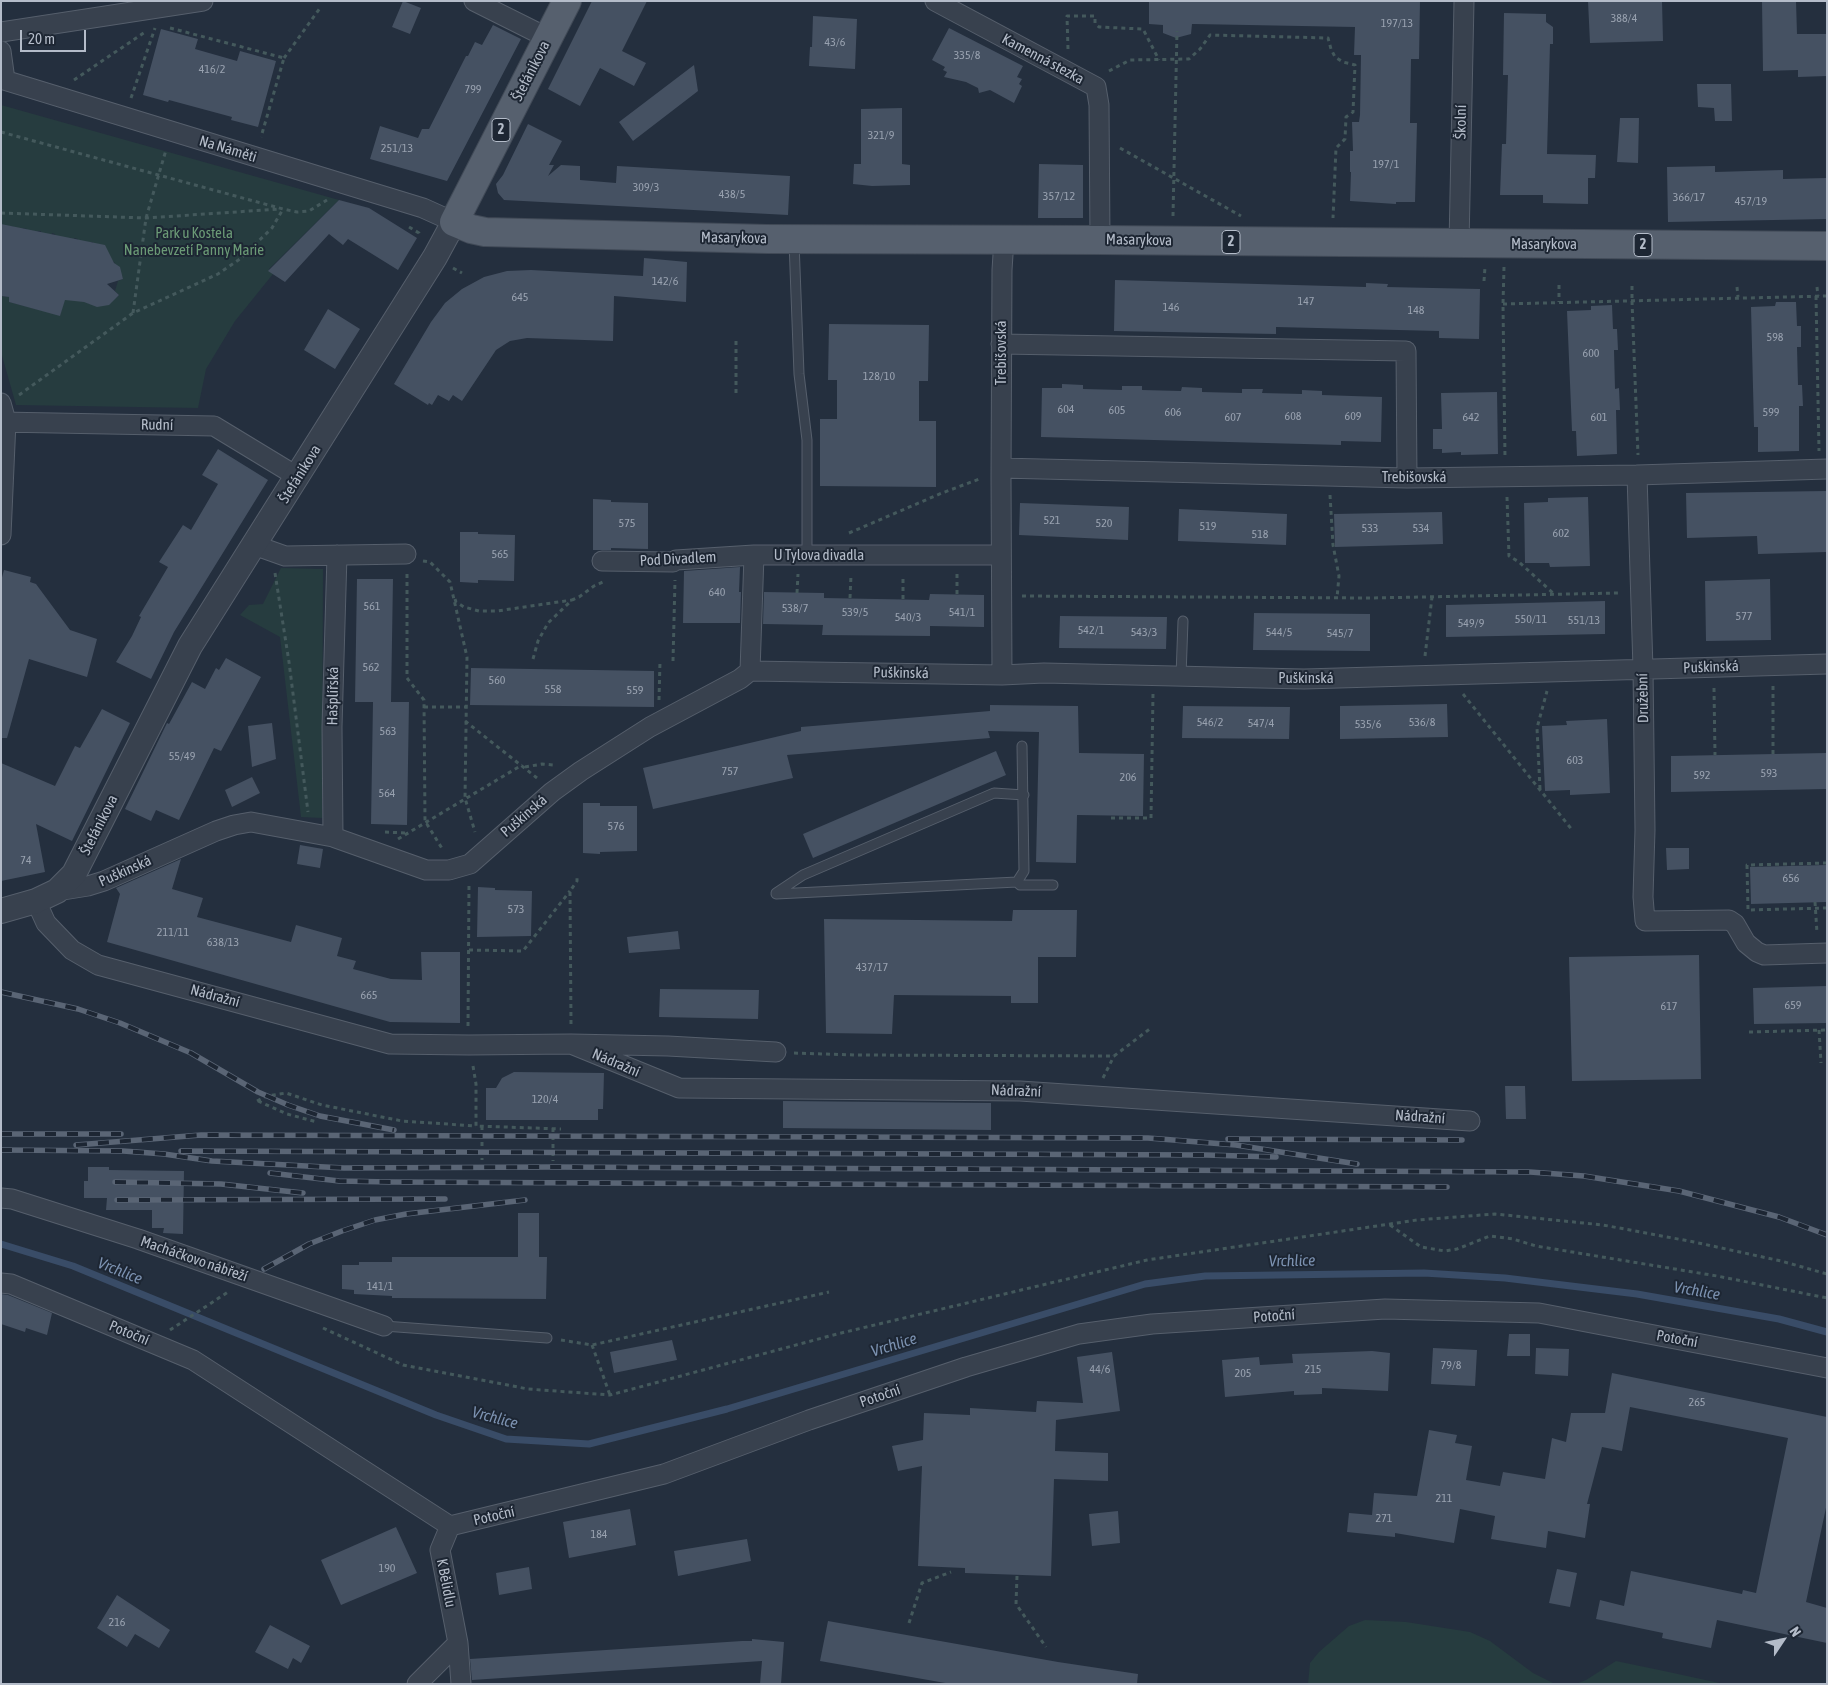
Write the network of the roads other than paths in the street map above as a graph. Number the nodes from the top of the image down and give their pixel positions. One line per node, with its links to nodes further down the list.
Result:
1 (203, 1): 6 (street)
2 (474, 1): 7 (street)
3 (567, 1): 7 (main road, Štefánikova / 2)
4 (935, 1): 13 (street, Kamenná stezka)
5 (1464, 1): 14 (street, Školní)
6 (1, 32)
7 (548, 38): 10 (main road, Štefánikova / 2)
8 (1, 51): 9 (street)
9 (3, 80): 10 (street, Na Náměti)
10 (454, 222): 11 (main road, Masarykova / 2); 21 (street, Štefánikova)
11 (794, 239): 12 (main road, Masarykova / 2); 29 (lane)
12 (1004, 239): 13 (main road, Masarykova / 2); 16 (street, Trebišovská)
13 (1100, 240): 14 (main road, Masarykova / 2)
14 (1459, 244): 15 (main road, Masarykova / 2)
15 (1827, 246)
16 (1001, 344): 20 (street, Trebišovská); 22 (street)
17 (6, 411): 21 (street, Rudní); 23 (street)
18 (1823, 462): 19 (street, Trebišovská)
19 (1638, 467): 22 (street, Trebišovská); 33 (street, Družební)
20 (1001, 472): 22 (street, Trebišovská); 28 (street, Trebišovská)
21 (298, 477): 24 (street, Štefánikova)
22 (1406, 478)
23 (1, 535)
24 (254, 545): 26 (street); 42 (street, Štefánikova)
25 (406, 554): 26 (street)
26 (337, 555): 39 (street, Hašplířská)
27 (754, 555): 29 (street, U Tylova divadla); 30 (street, Pod Divadlem); 34 (street, U Tylova divadla)
28 (1001, 555): 29 (street, U Tylova divadla); 35 (street, Trebišovská)
29 (803, 560)
30 (602, 561)
31 (1183, 621): 36 (lane)
32 (1827, 664): 33 (street, Puškinská)
33 (1643, 669): 36 (street, Puškinská); 45 (street, Družební)
34 (750, 671): 35 (street, Puškinská); 39 (street, Puškinská)
35 (1002, 675): 36 (street, Puškinská)
36 (1181, 676)
37 (1022, 746): 38 (lane)
38 (1024, 795): 40 (lane); 40 (lane)
39 (333, 836): 42 (street, Puškinská)
40 (1017, 882): 41 (lane)
41 (1054, 885)
42 (57, 891): 43 (street, Štefánikova)
43 (36, 901): 44 (street, Štefánikova); 46 (street, Nádražní)
44 (1, 911)
45 (1822, 954)
46 (571, 1044): 47 (street, Nádražní); 48 (street, Nádražní)
47 (776, 1052)
48 (1470, 1121)
49 (1, 1198): 51 (street, Macháčkovo nábřeží)
50 (1, 1283): 54 (street, Potoční)
51 (384, 1326): 52 (lane)
52 (547, 1338)
53 (1827, 1368): 54 (street, Potoční)
54 (450, 1526): 55 (street, K Bělidlu)
55 (458, 1643): 56 (street); 57 (street, K Bělidlu)
56 (417, 1684)
57 (461, 1684)

